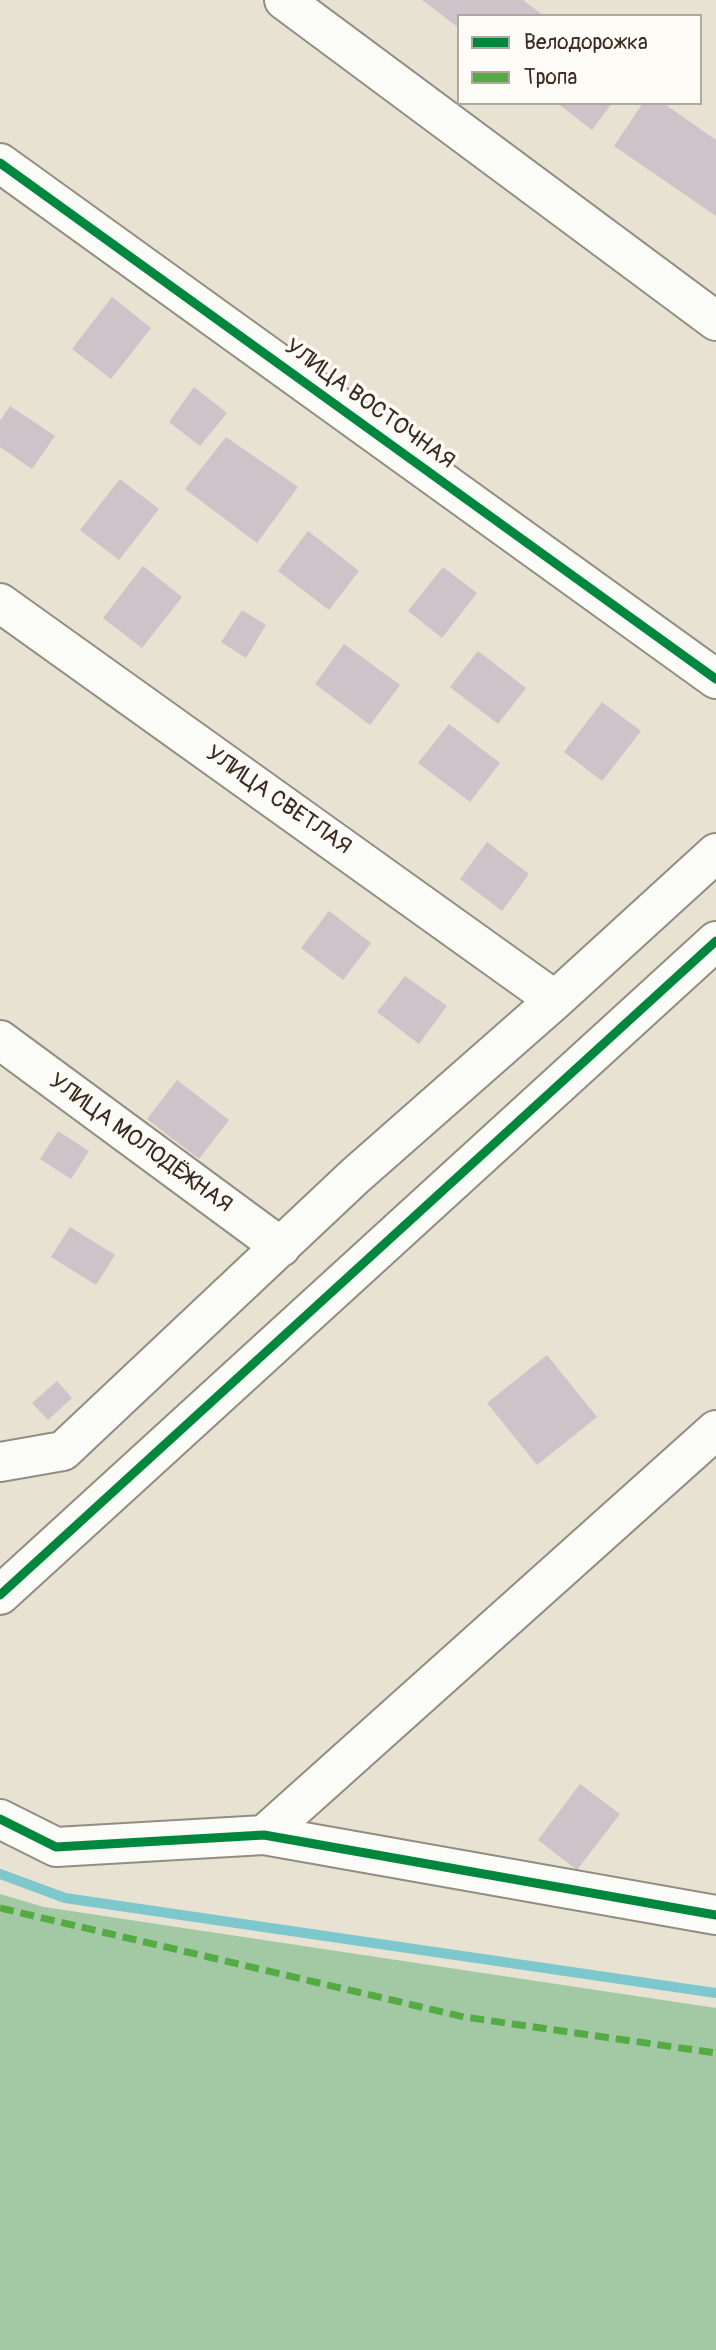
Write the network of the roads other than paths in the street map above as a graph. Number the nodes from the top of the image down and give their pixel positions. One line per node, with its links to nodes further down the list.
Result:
1 (284, 0): 3 (street)
2 (1, 166): 5 (street, УЛИЦА ВОСТОЧНАЯ)
3 (716, 321)
4 (0, 603): 8 (street, УЛИЦА СВЕТЛАЯ)
5 (716, 679)
6 (716, 853): 8 (street)
7 (716, 941): 13 (street)
8 (555, 1000): 10 (street)
9 (0, 1040): 10 (street, УЛИЦА МОЛОДЁЖНАЯ)
10 (281, 1247): 12 (street)
11 (716, 1430): 15 (street)
12 (0, 1462)
13 (0, 1595)
14 (0, 1819): 15 (street)
15 (264, 1835): 16 (street)
16 (707, 1905)

